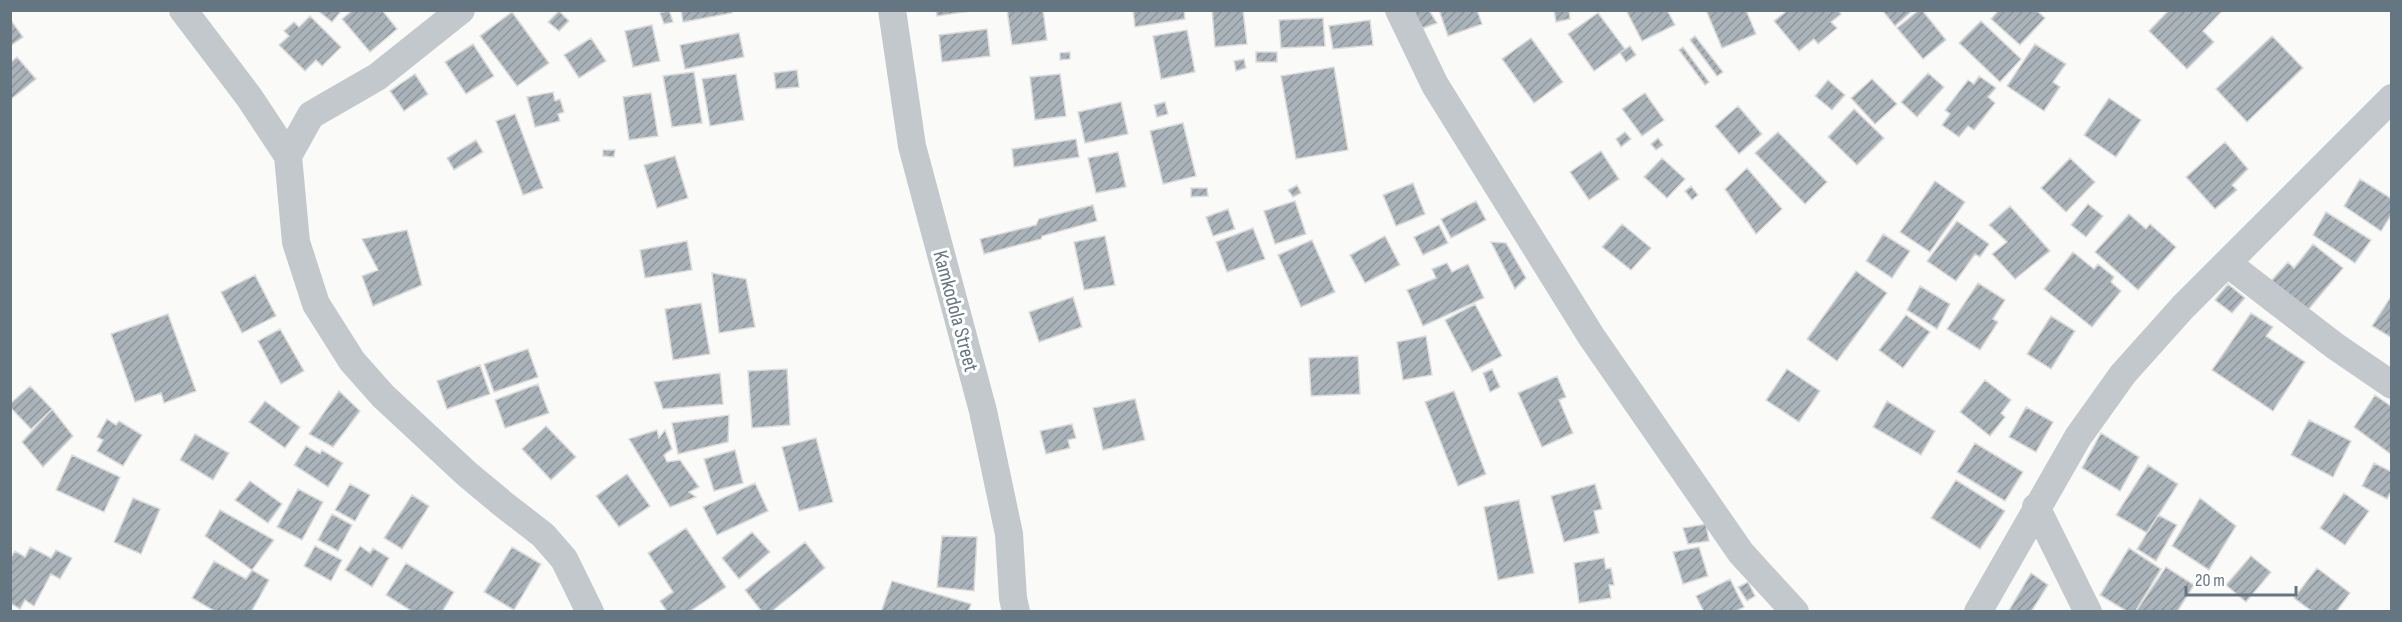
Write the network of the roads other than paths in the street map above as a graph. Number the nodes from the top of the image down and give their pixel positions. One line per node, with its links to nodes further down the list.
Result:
1 (183, 10): 6 (street)
2 (461, 10): 6 (street)
3 (892, 10): 10 (street, Kamkodola Street)
4 (1399, 10): 12 (street)
5 (2391, 98): 7 (street)
6 (288, 156): 11 (street)
7 (2227, 263): 8 (street); 9 (street)
8 (2391, 385)
9 (2036, 507): 13 (street); 14 (street)
10 (1012, 607)
11 (590, 612)
12 (1795, 612)
13 (1978, 612)
14 (2088, 612)

